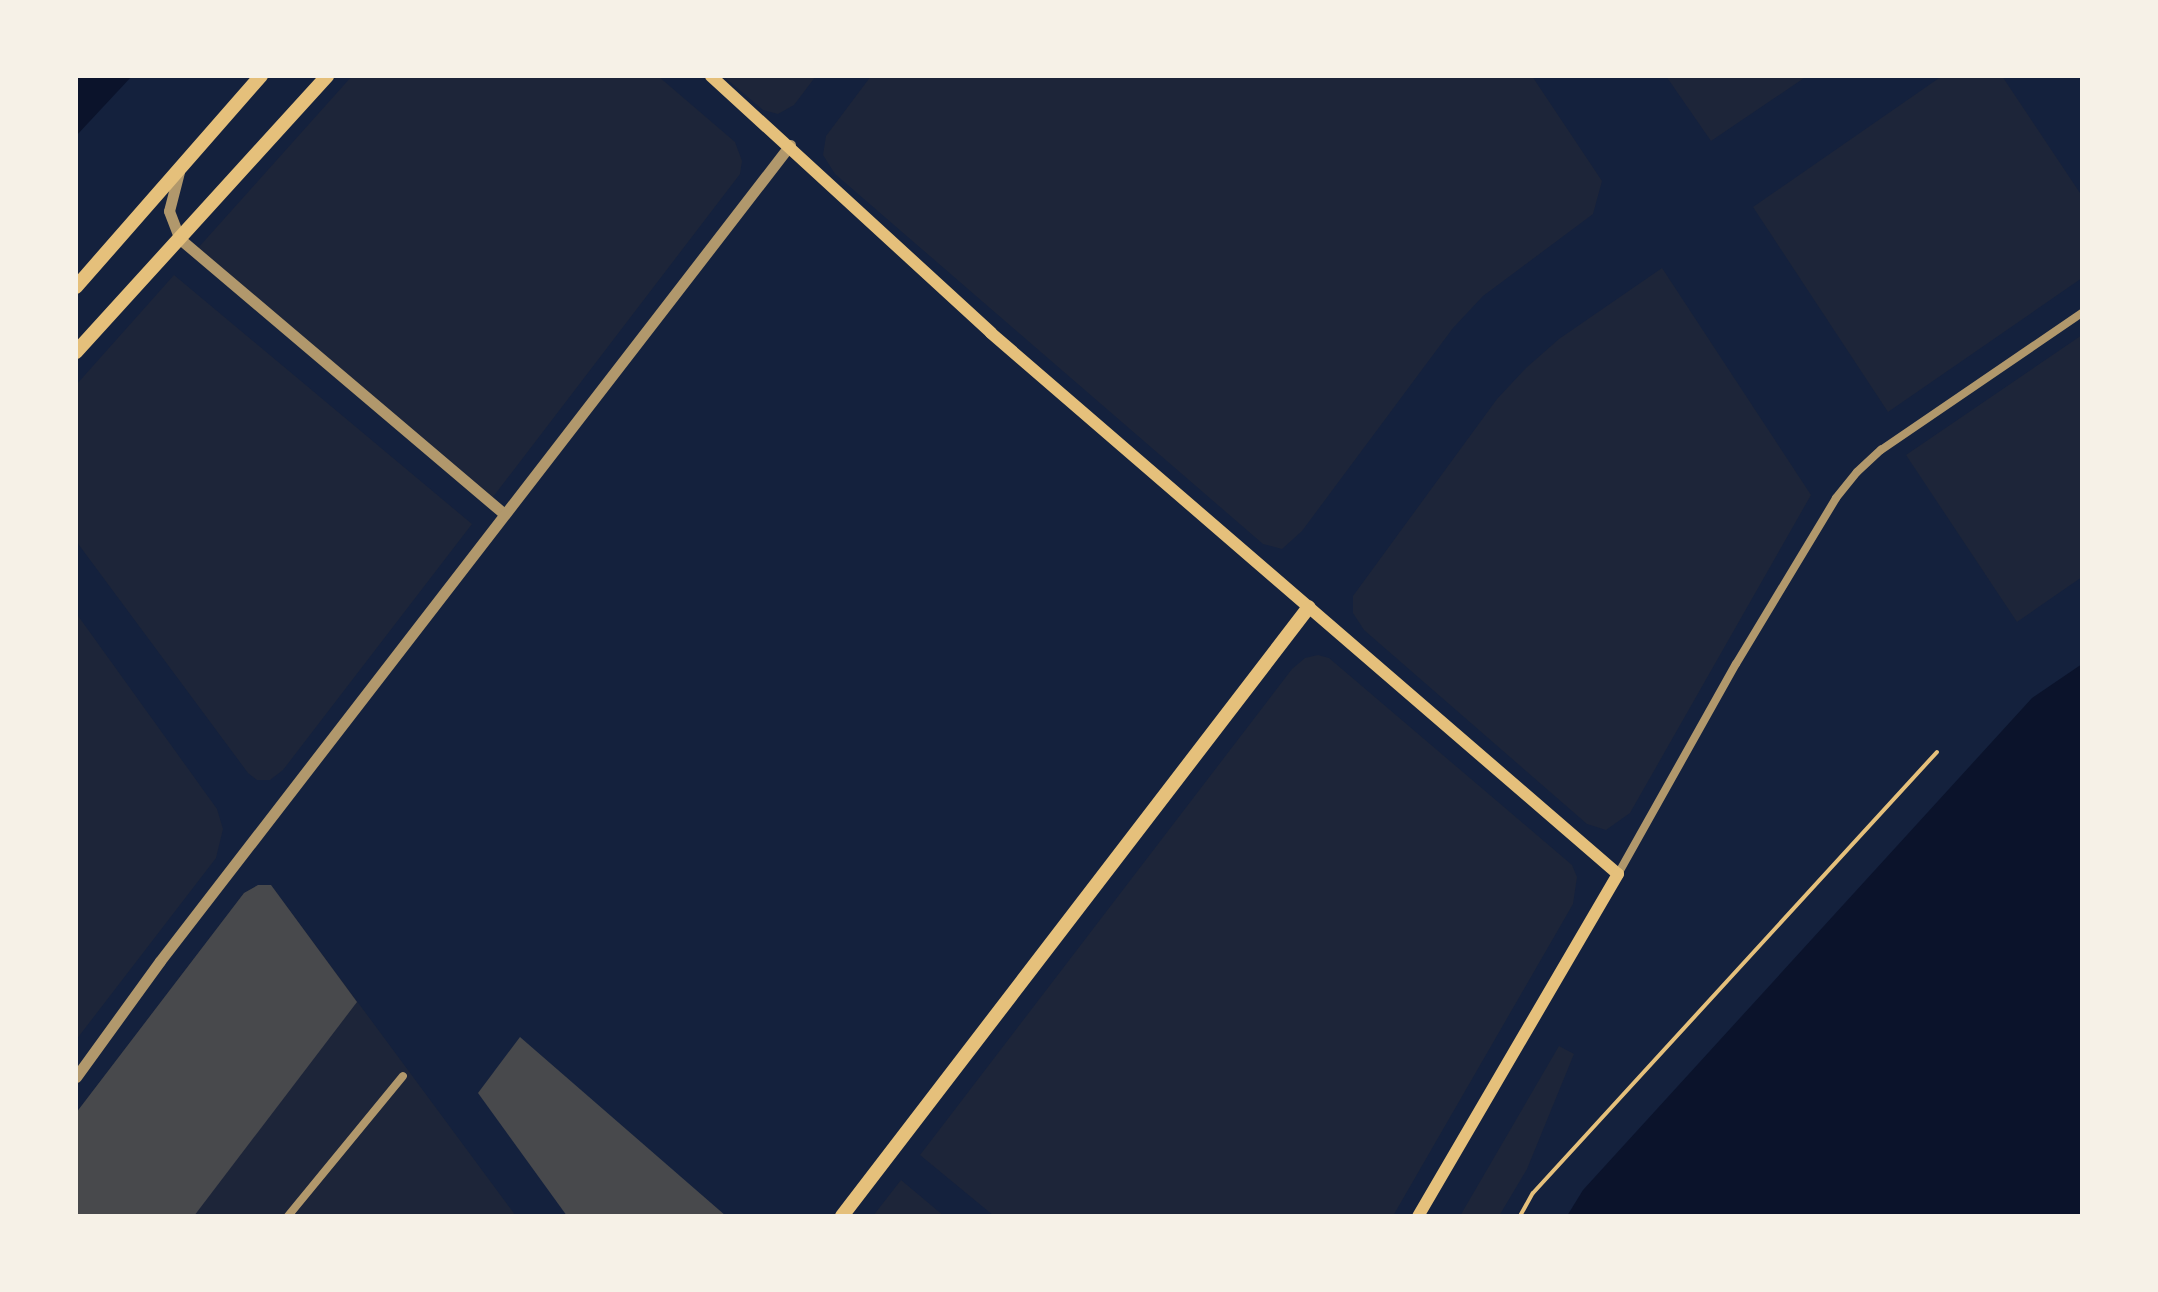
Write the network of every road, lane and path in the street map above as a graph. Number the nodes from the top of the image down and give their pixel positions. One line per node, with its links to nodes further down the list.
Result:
1 (261, 76): 5 (main road)
2 (327, 76): 6 (main road)
3 (711, 76): 4 (main road)
4 (790, 145): 10 (street); 11 (main road)
5 (182, 164): 6 (street); 7 (main road)
6 (180, 239): 9 (main road); 10 (street)
7 (76, 287)
8 (2082, 313): 13 (street)
9 (76, 352)
10 (504, 514): 15 (street)
11 (1309, 607): 13 (main road); 17 (main road)
12 (1937, 752): 19 (path)
13 (1618, 874): 18 (main road)
14 (403, 1076): 16 (street)
15 (76, 1077)
16 (288, 1216)
17 (842, 1216)
18 (1418, 1216)
19 (1520, 1216)

